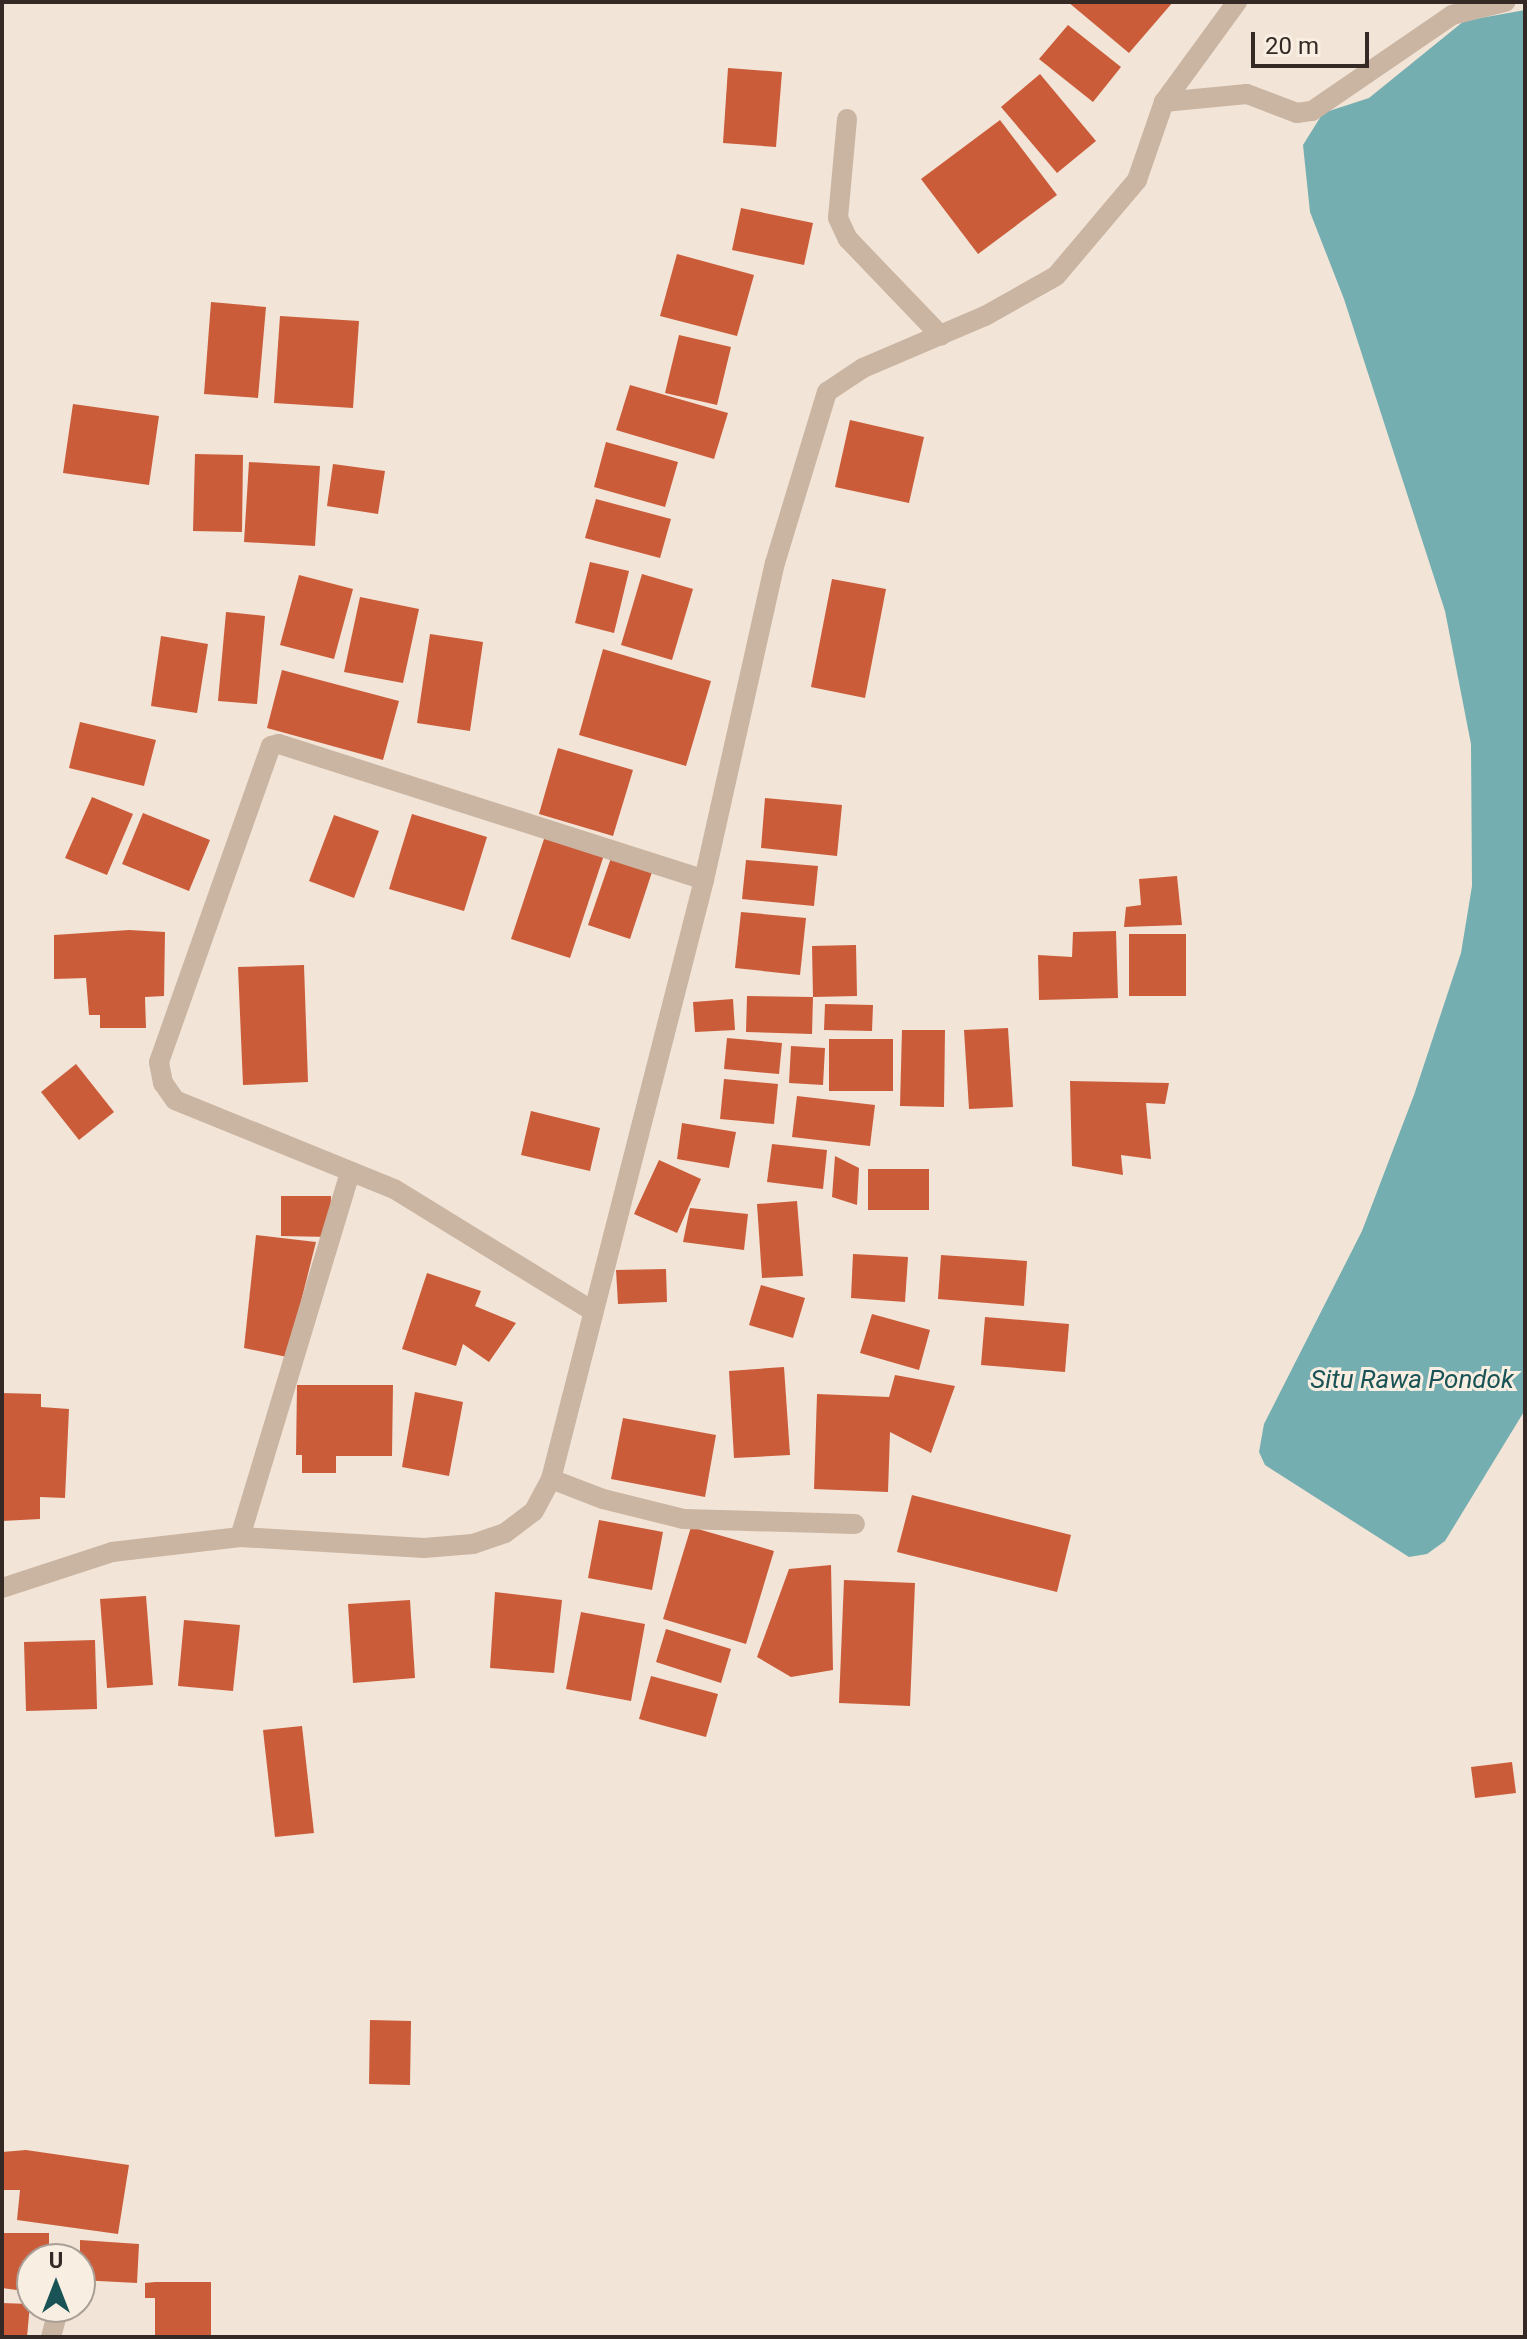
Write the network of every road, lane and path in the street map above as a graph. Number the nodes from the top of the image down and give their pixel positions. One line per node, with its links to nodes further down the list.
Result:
1 (1237, 2): 3 (street)
2 (1505, 2): 3 (street)
3 (1164, 102): 5 (street)
4 (847, 119): 5 (street)
5 (941, 336): 6 (street)
6 (704, 880): 7 (street); 8 (street)
7 (350, 1172): 8 (street); 11 (street)
8 (591, 1310): 9 (street)
9 (551, 1479): 10 (street); 11 (street)
10 (855, 1524)
11 (240, 1537): 12 (street)
12 (2, 1588)

